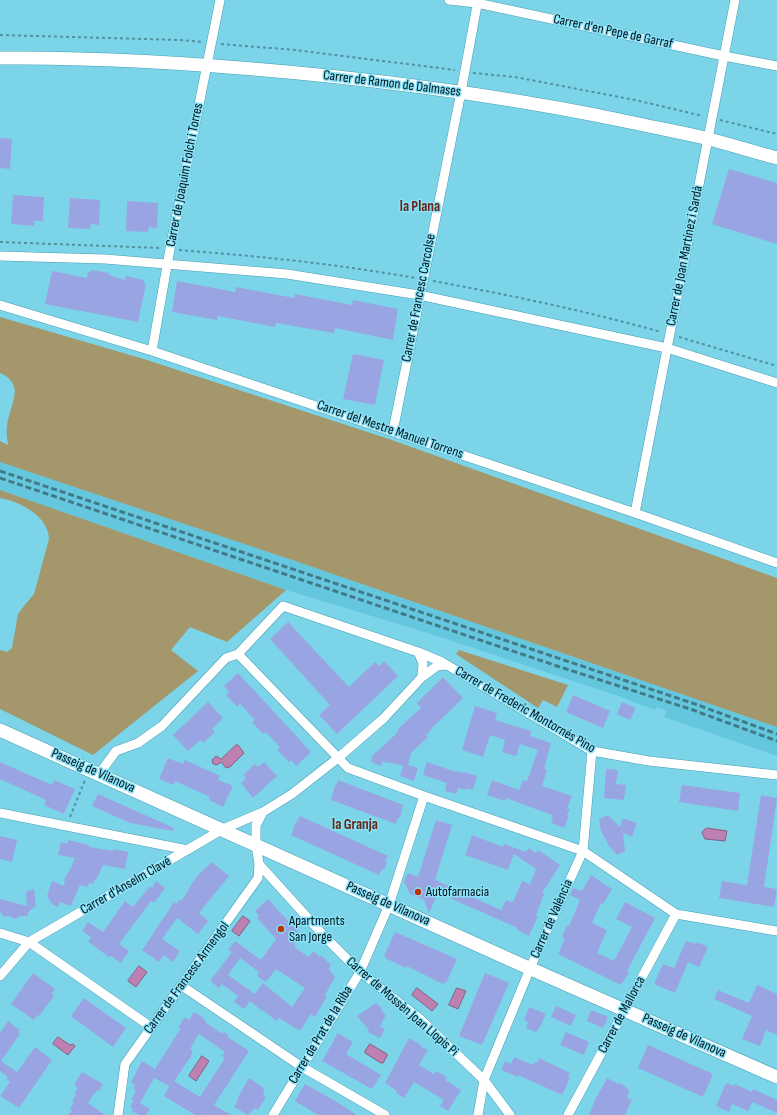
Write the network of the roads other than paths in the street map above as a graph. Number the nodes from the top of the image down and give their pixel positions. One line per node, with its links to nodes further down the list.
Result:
1 (220, 0): 7 (street, Carrer de Joaquim Folch i Torres)
2 (448, 0): 4 (street, Carrer d'en Pepe de Garraf)
3 (735, 0): 5 (street, Carrer de Joan Martínez i Sardà)
4 (477, 2): 5 (street, Carrer d'en Pepe de Garraf); 9 (street, Carrer de Francesc Carcolse)
5 (724, 56): 8 (street, Carrer d'en Pepe de Garraf); 10 (street, Carrer de Joan Martínez i Sardà)
6 (0, 58): 7 (street, Carrer de Ramon de Dalmases)
7 (207, 65): 9 (street, Carrer de Ramon de Dalmases); 13 (street, Carrer de Joaquim Folch i Torres)
8 (777, 66)
9 (461, 92): 10 (street, Carrer de Ramon de Dalmases); 14 (street, Carrer de Francesc Carcolse)
10 (708, 139): 11 (street, Carrer de Ramon de Dalmases); 16 (street, Carrer de Joan Martínez i Sardà)
11 (777, 158)
12 (0, 256): 13 (street)
13 (167, 264): 14 (street); 17 (street, Carrer de Joaquim Folch i Torres)
14 (419, 295): 16 (street); 19 (street, Carrer de Francesc Carcolse)
15 (0, 305): 17 (street, Carrer del Mestre Manuel Torrens)
16 (667, 348): 18 (street); 20 (street, Carrer de Joan Martínez i Sardà)
17 (152, 351): 19 (street, Carrer del Mestre Manuel Torrens)
18 (777, 383)
19 (393, 431): 20 (street, Carrer del Mestre Manuel Torrens)
20 (635, 513): 21 (street, Carrer del Mestre Manuel Torrens)
21 (777, 564)
22 (418, 652): 23 (street, Carrer de Frederic Montornés Pino); 24 (street, Carrer de Frederic Montornés Pino); 25 (street)
23 (238, 654): 28 (street); 29 (street)
24 (446, 665): 25 (street, Carrer d'Anselm Clavé); 27 (street, Carrer de Frederic Montornés Pino)
25 (422, 677): 28 (street, Carrer d'Anselm Clavé)
26 (0, 730): 29 (street, Passeig de Vilanova)
27 (592, 751): 30 (street, Carrer de Frederic Montornés Pino); 37 (street, Carrer de València)
28 (338, 758): 31 (street); 32 (street, Carrer d'Anselm Clavé)
29 (94, 772): 34 (street, Passeig de Vilanova)
30 (777, 776)
31 (424, 796): 37 (street); 39 (street, Carrer de Prat de la Riba)
32 (263, 812): 34 (street, Carrer d'Anselm Clavé); 35 (street)
33 (0, 813): 36 (street)
34 (223, 829): 35 (street, Passeig de Vilanova); 36 (street, Carrer d'Anselm Clavé)
35 (256, 845): 38 (street, Carrer de Francesc Armengol); 39 (street, Passeig de Vilanova)
36 (188, 850): 43 (street, Carrer d'Anselm Clavé)
37 (583, 851): 40 (street); 44 (street, Carrer de València)
38 (259, 864): 45 (street, Carrer de Mossèn Joan Llopis Pi); 47 (street, Carrer de Francesc Armengol)
39 (389, 905): 44 (street, Passeig de Vilanova); 45 (street, Carrer de Prat de la Riba)
40 (676, 914): 41 (street); 48 (street, Carrer de Mallorca)
41 (777, 931)
42 (0, 933): 43 (street)
43 (29, 942): 46 (street, Carrer d'Anselm Clavé); 49 (street)
44 (530, 969): 48 (street, Passeig de Vilanova); 52 (street, Carrer de València)
45 (360, 972): 50 (street, Carrer de Prat de la Riba); 52 (street, Carrer de Mossèn Joan Llopis Pi)
46 (0, 976)
47 (182, 986): 49 (street, Carrer de Francesc Armengol); 50 (street)
48 (625, 1010): 51 (street, Passeig de Vilanova); 58 (street, Carrer de Mallorca)
49 (151, 1027): 53 (street, Carrer de Francesc Armengol)
50 (302, 1067): 54 (street, Carrer de Prat de la Riba); 55 (street)
51 (777, 1077)
52 (484, 1080): 56 (street, Carrer de València); 57 (street, Carrer de Mossèn Joan Llopis Pi)
53 (118, 1115)
54 (273, 1115)
55 (386, 1115)
56 (478, 1115)
57 (510, 1115)
58 (568, 1115)

